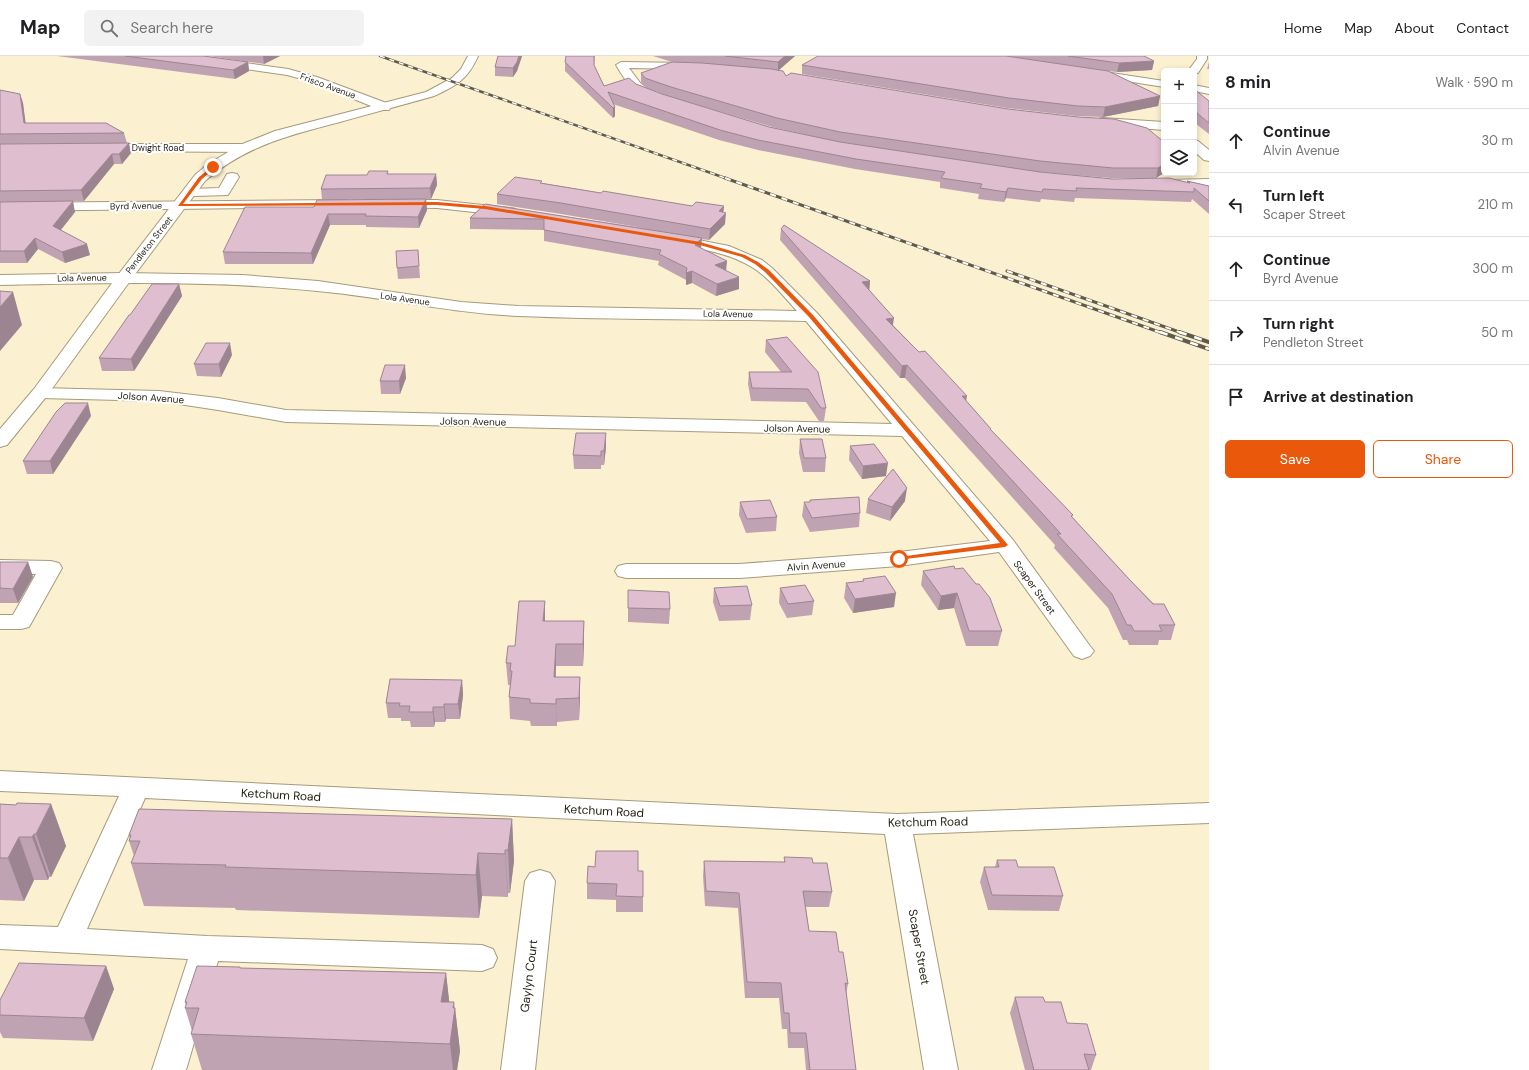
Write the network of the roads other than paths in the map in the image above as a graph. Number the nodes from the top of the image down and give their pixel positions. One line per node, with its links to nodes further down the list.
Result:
1 (174, 56): 12 (street, Frisco Avenue)
2 (473, 56): 12 (street, Pendleton Street)
3 (1202, 56): 6 (street)
4 (622, 60): 5 (street); 11 (street)
5 (702, 67)
6 (1196, 68)
7 (1078, 71): 8 (street)
8 (1161, 84)
9 (1197, 89): 10 (street)
10 (1209, 91)
11 (666, 100)
12 (385, 107): 17 (street, Pendleton Street)
13 (1092, 122): 14 (street)
14 (1161, 126)
15 (1197, 147): 18 (street)
16 (87, 148): 17 (street, Dwight Road)
17 (245, 148): 22 (street, Pendleton Street)
18 (1209, 157)
19 (232, 177): 22 (street)
20 (1209, 183): 21 (street)
21 (1152, 184)
22 (190, 192): 25 (street, Pendleton Street)
23 (359, 204): 25 (street, Byrd Avenue)
24 (382, 204): 27 (street)
25 (180, 205): 26 (street, Byrd Avenue); 29 (street, Pendleton Street)
26 (0, 207)
27 (523, 214)
28 (661, 237): 31 (street, Scaper Street)
29 (124, 278): 30 (street, Lola Avenue); 31 (street, Lola Avenue); 32 (street, Pendleton Street)
30 (0, 280)
31 (811, 316): 33 (street, Scaper Street)
32 (40, 392): 33 (street, Jolson Avenue); 34 (street, Pendleton Street)
33 (908, 430): 35 (street, Scaper Street)
34 (0, 441)
35 (1005, 545): 37 (street, Alvin Avenue); 39 (street, Scaper Street)
36 (0, 567): 38 (street)
37 (626, 571)
38 (0, 622)
39 (1082, 651)
40 (0, 781): 41 (street, Ketchum Road)
41 (136, 788): 43 (street, Ketchum Road); 46 (street)
42 (1209, 813): 43 (street, Ketchum Road)
43 (897, 824): 51 (street, Scaper Street)
44 (540, 881): 50 (street, Gaylyn Court)
45 (0, 937): 46 (street)
46 (67, 940): 47 (street)
47 (208, 948): 48 (street); 49 (street)
48 (482, 958)
49 (169, 1070)
50 (518, 1070)
51 (941, 1070)

